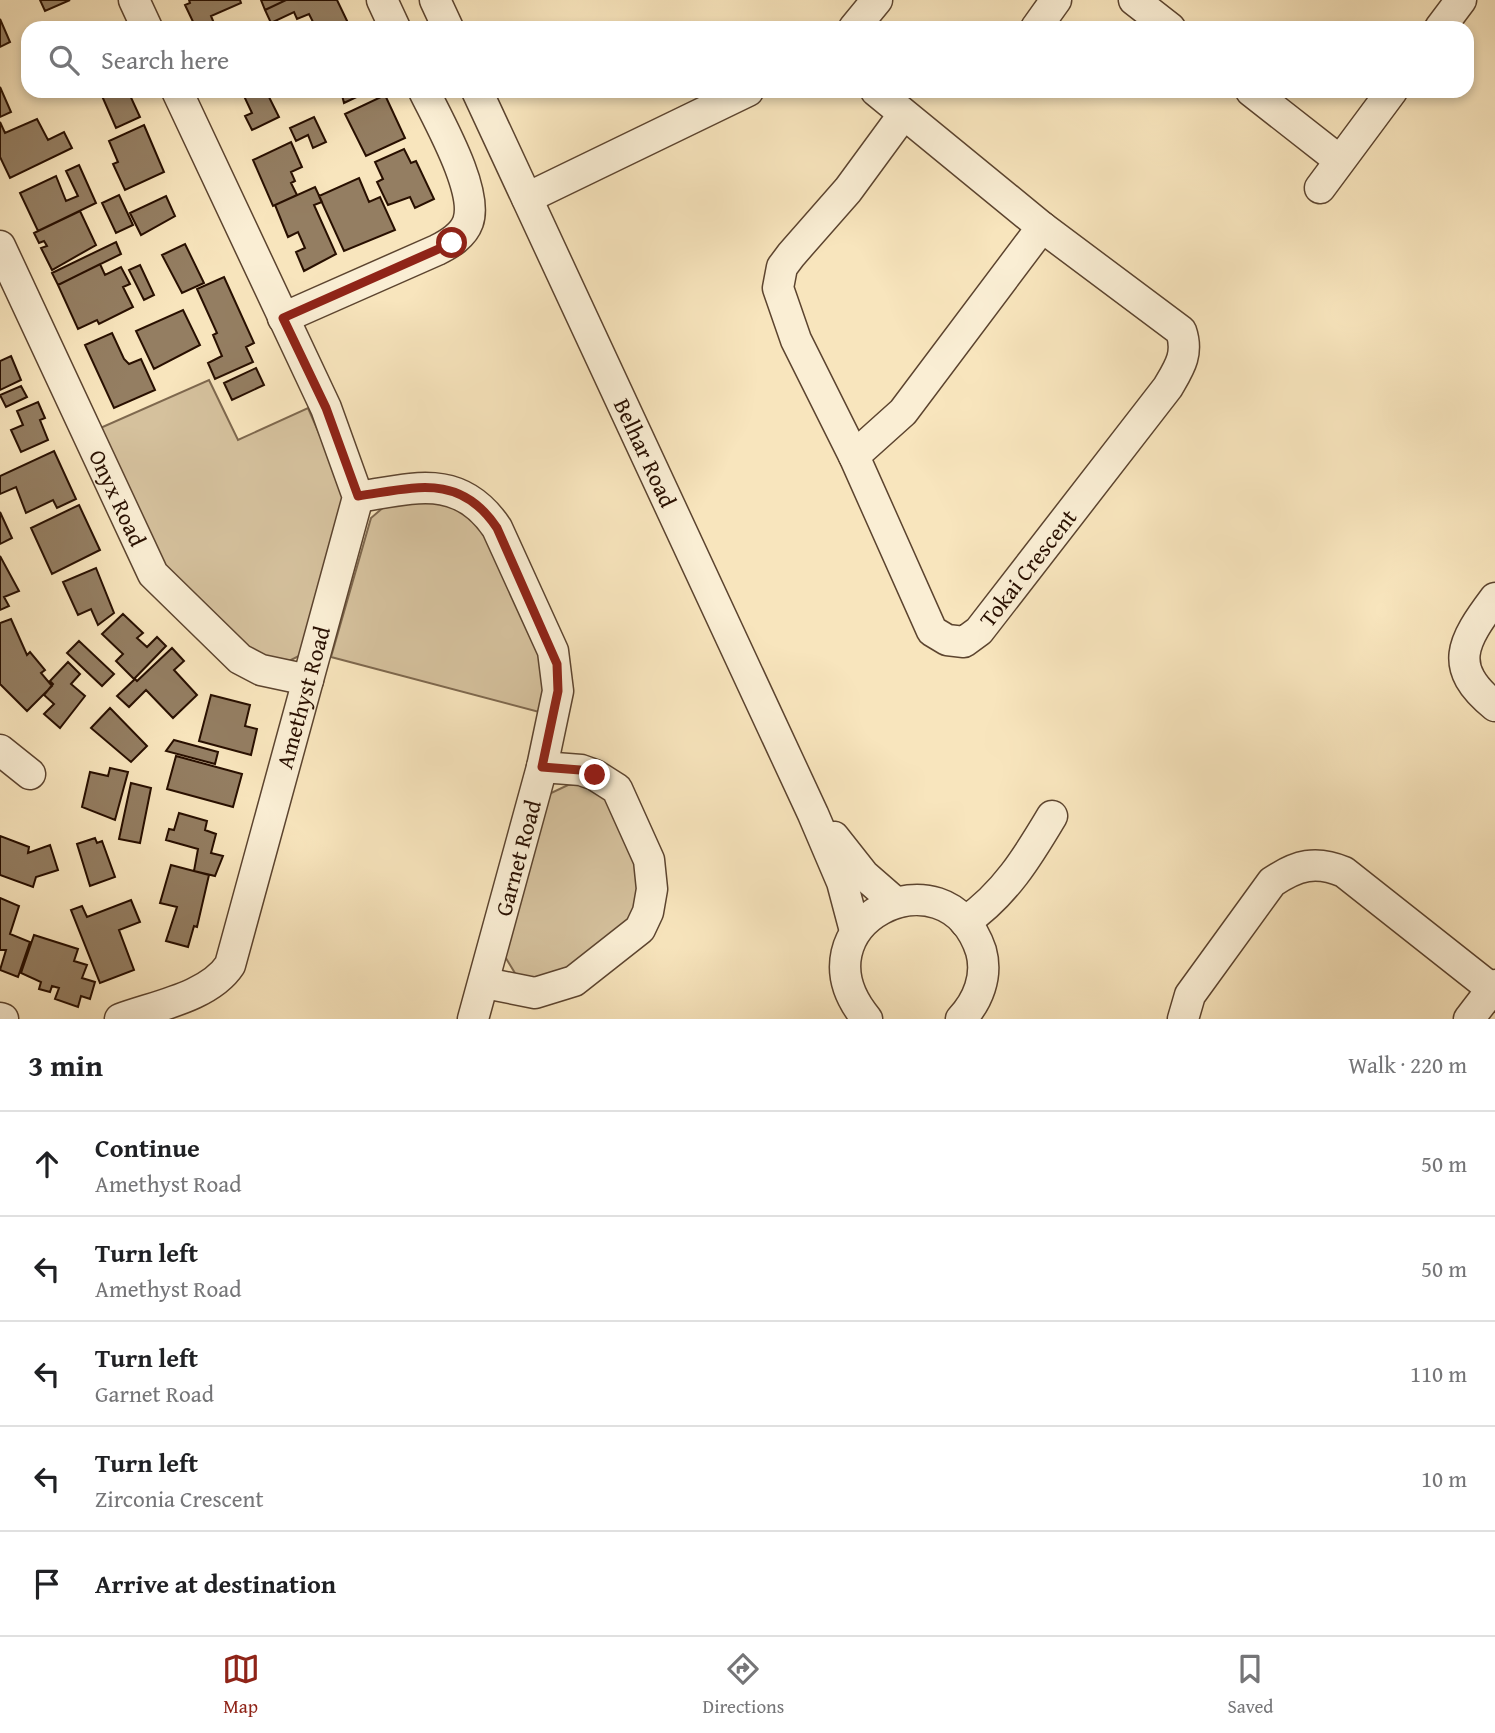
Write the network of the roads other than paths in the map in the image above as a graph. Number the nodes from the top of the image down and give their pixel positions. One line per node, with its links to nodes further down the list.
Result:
1 (134, 0): 7 (street)
2 (382, 0): 8 (street)
3 (435, 0): 9 (street)
4 (877, 0): 10 (street)
5 (1056, 0): 11 (street)
6 (1134, 0): 12 (street)
7 (144, 21)
8 (392, 21)
9 (445, 21)
10 (860, 21)
11 (1042, 21)
12 (1161, 21)
13 (180, 98): 26 (street)
14 (427, 98): 26 (street)
15 (480, 98): 23 (street, Belhar Road)
16 (734, 98): 23 (street)
17 (884, 98): 20 (street, Tokai Crescent)
18 (1260, 98): 21 (street)
19 (1387, 98): 21 (street)
20 (904, 115): 24 (street, Tokai Crescent); 27 (street, Tokai Crescent)
21 (1339, 160): 22 (street)
22 (1320, 188)
23 (527, 198): 35 (street, Belhar Road)
24 (1042, 227): 27 (street); 27 (street, Tokai Crescent)
25 (0, 246): 30 (street, Onyx Road)
26 (283, 318): 28 (street)
27 (855, 456)
28 (358, 496): 30 (street, Amethyst Road); 33 (street, Garnet Road)
29 (1495, 598): 31 (street)
30 (308, 680): 44 (street, Amethyst Road)
31 (1495, 706)
32 (0, 750): 34 (street)
33 (542, 767): 40 (street, Garnet Road); 40 (street)
34 (30, 774)
35 (813, 814): 37 (street, Belhar Road); 39 (street, Belhar Road)
36 (1052, 816): 38 (street)
37 (895, 902): 38 (street); 39 (street)
38 (965, 922): 42 (street)
39 (855, 931): 43 (street)
40 (485, 983): 45 (street, Garnet Road)
41 (1494, 987): 47 (street); 48 (street)
42 (976, 1006): 46 (street)
43 (859, 1017)
44 (120, 1019)
45 (473, 1019)
46 (961, 1019)
47 (1183, 1019)
48 (1469, 1019)

